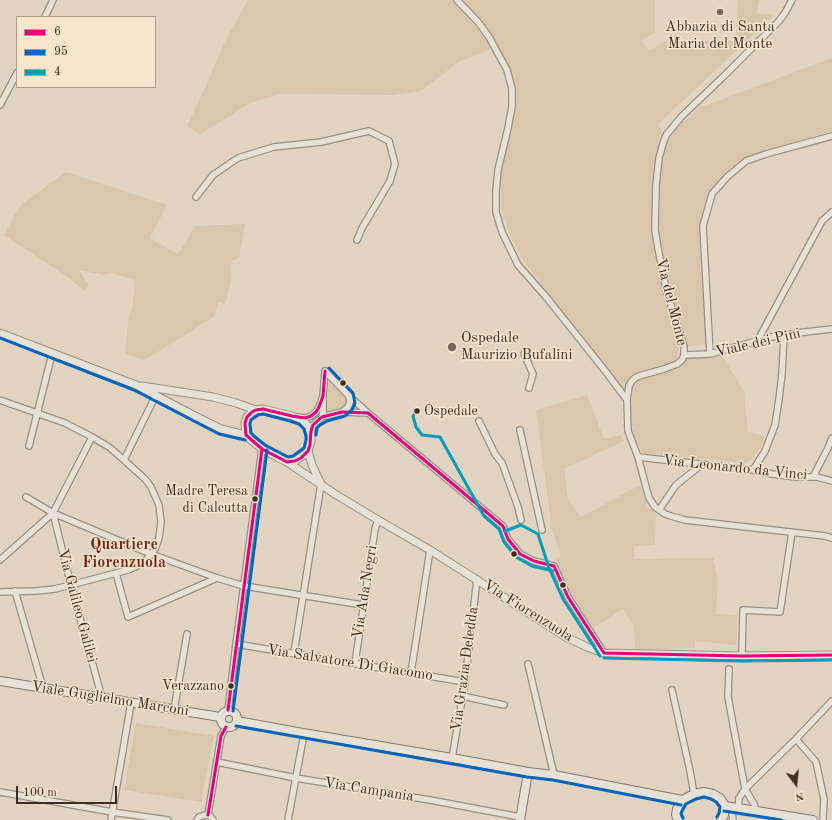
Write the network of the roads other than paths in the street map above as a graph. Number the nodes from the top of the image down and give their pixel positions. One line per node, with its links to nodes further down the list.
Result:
1 (53, 0): 4 (street)
2 (457, 0): 25 (street)
3 (792, 0): 18 (street, Via del Monte)
4 (45, 16)
5 (16, 75): 6 (street)
6 (0, 105)
7 (832, 136): 17 (street)
8 (196, 197): 10 (street)
9 (832, 212): 14 (street)
10 (356, 240)
11 (832, 329): 13 (street, Viale dei Pini)
12 (0, 333): 15 (street)
13 (784, 335): 14 (street, Viale dei Pini); 45 (street)
14 (758, 340): 17 (street, Viale dei Pini)
15 (52, 354): 19 (street); 28 (street)
16 (524, 354): 20 (street)
17 (710, 354): 18 (street, Viale dei Pini)
18 (684, 355): 25 (street, Via del Monte)
19 (136, 385): 21 (street); 26 (street)
20 (529, 388)
21 (156, 395): 34 (street); 42 (street)
22 (324, 396): 23 (street); 30 (street); 31 (street)
23 (349, 396): 27 (street); 29 (street)
24 (0, 400): 28 (street)
25 (627, 400): 41 (street, Via del Monte)
26 (256, 410): 30 (street); 34 (street)
27 (342, 412): 29 (street); 31 (street)
28 (38, 413): 36 (street); 38 (street)
29 (368, 413): 72 (street)
30 (292, 416): 35 (street)
31 (322, 417): 35 (street)
32 (478, 421): 53 (street)
33 (520, 430): 54 (street)
34 (246, 435): 39 (street)
35 (311, 435): 40 (street)
36 (92, 437): 42 (street); 51 (street)
37 (832, 438): 46 (street)
38 (29, 446)
39 (262, 449): 43 (street); 64 (street)
40 (308, 450): 43 (street); 48 (street)
41 (638, 457): 44 (street, Via Leonardo da Vinci); 50 (street, Via del Monte)
42 (124, 460): 58 (street)
43 (287, 462): 48 (street, Via Fiorenzuola)
44 (701, 465): 45 (street, Via Leonardo da Vinci); 50 (street)
45 (753, 470): 46 (street, Via Leonardo da Vinci)
46 (813, 477): 47 (street, Via Leonardo da Vinci)
47 (832, 481)
48 (321, 484): 52 (street, Via Fiorenzuola); 67 (street)
49 (26, 497): 51 (street)
50 (659, 510): 55 (street)
51 (53, 514): 58 (street); 59 (street); 63 (street, Via Galileo Galilei)
52 (378, 520): 57 (street, Via Fiorenzuola); 68 (street, Via Ada Negri)
53 (521, 520)
54 (542, 530)
55 (792, 532): 56 (street); 74 (street)
56 (832, 538)
57 (430, 550): 62 (street, Via Fiorenzuola); 78 (street)
58 (151, 554): 60 (street); 61 (street)
59 (0, 560)
60 (116, 573): 61 (street); 63 (street)
61 (218, 578): 64 (street)
62 (477, 579): 72 (street, Via Fiorenzuola); 80 (street, Via Grazia Deledda)
63 (71, 585): 65 (street); 84 (street, Via Galileo Galilei)
64 (244, 586): 67 (street); 70 (street)
65 (15, 591): 66 (street); 81 (street)
66 (0, 592)
67 (303, 596): 68 (street); 71 (street)
68 (363, 605): 75 (street, Via Ada Negri)
69 (187, 634): 88 (street)
70 (236, 644): 71 (street, Via Salvatore Di Giacomo); 89 (street)
71 (294, 653): 75 (street, Via Salvatore Di Giacomo)
72 (604, 653): 74 (street, Via Fiorenzuola)
73 (832, 655): 74 (street, Via Fiorenzuola)
74 (742, 656)
75 (355, 663): 78 (street, Via Salvatore Di Giacomo)
76 (528, 664): 98 (street)
77 (730, 669): 100 (street)
78 (411, 673): 80 (street, Via Salvatore Di Giacomo)
79 (0, 681): 81 (main road, Viale Guglielmo Marconi)
80 (465, 682): 83 (street, Via Grazia Deledda)
81 (43, 688): 84 (main road, Viale Guglielmo Marconi)
82 (672, 690): 102 (street)
83 (462, 696): 87 (street); 95 (street, Via Grazia Deledda)
84 (102, 698): 86 (main road, Viale Guglielmo Marconi)
85 (832, 701): 94 (street)
86 (131, 703): 88 (main road, Viale Guglielmo Marconi); 106 (street)
87 (504, 705)
88 (174, 710): 90 (main road, Viale Guglielmo Marconi)
89 (228, 710): 90 (main road); 91 (main road)
90 (220, 717): 92 (main road)
91 (237, 720): 92 (main road); 93 (main road)
92 (226, 727): 96 (street)
93 (304, 734): 95 (main road); 99 (street)
94 (796, 738): 100 (street); 118 (street)
95 (452, 758): 97 (main road)
96 (217, 762): 99 (street, Via Campania); 107 (street)
97 (528, 772): 98 (main road); 108 (main road)
98 (554, 775): 103 (main road)
99 (296, 778): 108 (street, Via Campania); 113 (street)
100 (745, 789): 104 (street); 105 (street)
101 (0, 792): 106 (street)
102 (694, 794): 103 (main road); 104 (main road)
103 (682, 800): 114 (main road)
104 (731, 807): 105 (main road); 115 (main road); 116 (street)
105 (756, 811): 117 (main road)
106 (112, 812): 109 (street); 110 (street)
107 (208, 815): 111 (street); 112 (street)
108 (520, 818)
109 (111, 820)
110 (168, 820)
111 (197, 820)
112 (214, 820)
113 (288, 820)
114 (678, 820)
115 (721, 820)
116 (733, 820)
117 (811, 820)
118 (822, 820)

